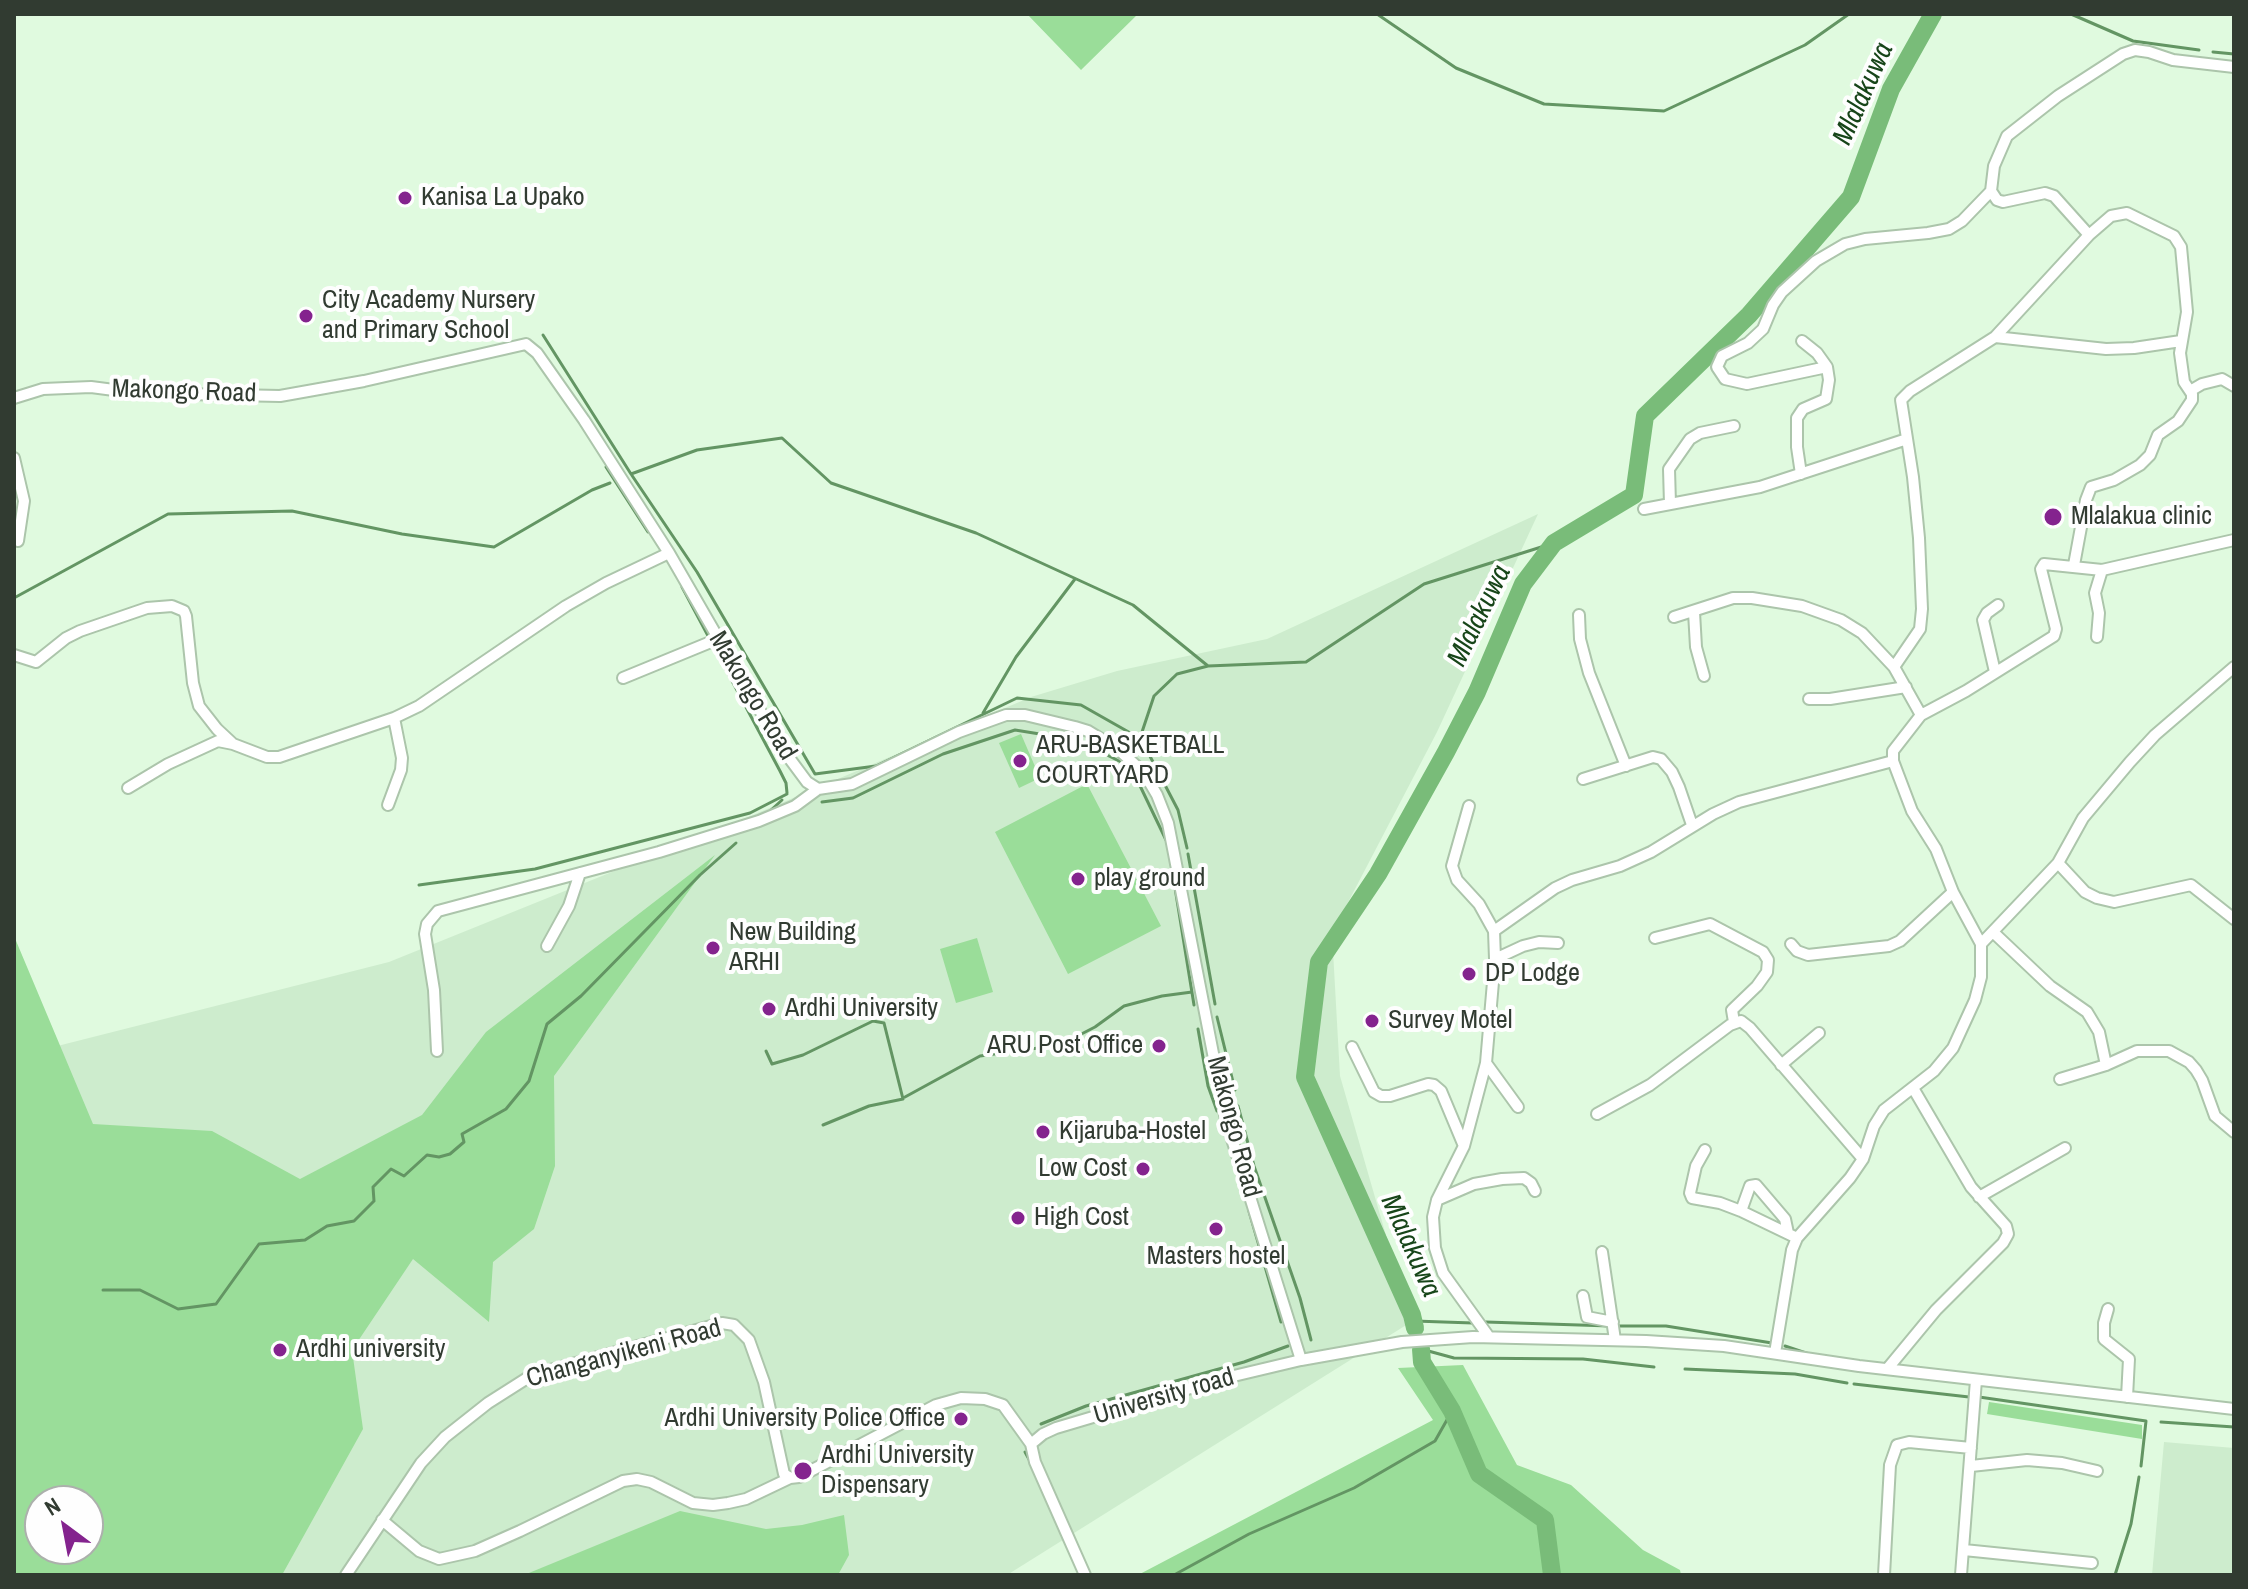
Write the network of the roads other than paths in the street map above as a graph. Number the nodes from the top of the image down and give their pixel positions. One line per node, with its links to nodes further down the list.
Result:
1 (2234, 67): 2 (street)
2 (1991, 191): 3 (street); 7 (street)
3 (2089, 235): 4 (street); 6 (street)
4 (1995, 337): 6 (street); 12 (street)
5 (1802, 341): 7 (street)
6 (2181, 341): 9 (street)
7 (1827, 367): 14 (street)
8 (2234, 386): 9 (street)
9 (2190, 391): 20 (street)
10 (14, 398): 19 (street, Makongo Road)
11 (1734, 426): 15 (street)
12 (1907, 439): 14 (street); 29 (street)
13 (14, 458): 18 (street)
14 (1801, 474): 15 (street)
15 (1670, 504): 16 (street)
16 (1644, 509)
17 (2234, 540): 21 (street)
18 (18, 541)
19 (669, 553): 27 (street, Makongo Road); 37 (street)
20 (2074, 565): 21 (street); 31 (street)
21 (2102, 570): 26 (street)
22 (1998, 605): 31 (street)
23 (1694, 612): 25 (street); 29 (street); 32 (street)
24 (1579, 615): 40 (street)
25 (1674, 617)
26 (2097, 637)
27 (718, 639): 33 (street); 43 (street, Makongo Road)
28 (14, 655): 38 (street)
29 (1894, 667): 34 (street)
30 (2234, 667): 47 (street)
31 (1995, 672): 36 (street)
32 (1704, 676)
33 (623, 678)
34 (1906, 687): 35 (street); 36 (street)
35 (1809, 699)
36 (1921, 715): 39 (street)
37 (394, 718): 38 (street); 44 (street)
38 (233, 744): 42 (street)
39 (1893, 761): 46 (street); 49 (street)
40 (1626, 766): 41 (street); 46 (street)
41 (1583, 779)
42 (128, 788)
43 (818, 789): 48 (street); 87 (street, Makongo Road)
44 (388, 805)
45 (1469, 806): 51 (street)
46 (1692, 825): 51 (street)
47 (2058, 863): 50 (street); 52 (street)
48 (580, 873): 57 (street); 62 (street)
49 (1953, 892): 55 (street); 56 (street)
50 (2234, 919)
51 (1494, 931): 58 (street)
52 (1994, 933): 56 (street); 65 (street)
53 (1655, 938): 59 (street)
54 (1558, 943): 58 (street)
55 (1791, 944)
56 (1981, 944): 67 (street)
57 (547, 946)
58 (1495, 959): 63 (street)
59 (1734, 1022): 64 (street); 69 (street)
60 (1819, 1033): 64 (street)
61 (1352, 1047): 71 (street)
62 (437, 1051)
63 (1486, 1063): 68 (street); 71 (street)
64 (1781, 1065): 74 (street)
65 (2106, 1065): 66 (street); 70 (street)
66 (2060, 1079)
67 (1913, 1088): 74 (street); 76 (street)
68 (1518, 1107)
69 (1597, 1114)
70 (2234, 1132)
71 (1464, 1146): 77 (street)
72 (2065, 1148): 76 (street)
73 (1705, 1150): 78 (street)
74 (1863, 1159): 79 (street)
75 (1535, 1191): 77 (street)
76 (1979, 1197): 88 (street)
77 (1437, 1200): 84 (street)
78 (1741, 1211): 79 (street); 79 (street)
79 (1793, 1236): 86 (street)
80 (1602, 1252): 83 (street)
81 (1583, 1296): 83 (street)
82 (2108, 1309): 90 (street)
83 (1613, 1322): 85 (street)
84 (1489, 1337): 85 (street, University road); 87 (street, University road)
85 (1615, 1340): 86 (street, University road)
86 (1775, 1353): 88 (street, University road)
87 (1301, 1360): 92 (street, University road)
88 (1888, 1368): 89 (street, University road)
89 (1976, 1380): 90 (street, University road); 93 (street)
90 (2127, 1397): 91 (street, University road)
91 (2234, 1409)
92 (1031, 1444): 96 (street); 101 (street)
93 (1971, 1448): 94 (street); 102 (street)
94 (1971, 1466): 95 (street); 98 (street)
95 (2097, 1471)
96 (790, 1478): 97 (street); 97 (street, Changanyikeni Road)
97 (382, 1520): 100 (street, Changanyikeni Road)
98 (1964, 1550): 99 (street); 103 (street)
99 (2092, 1563)
100 (346, 1575)
101 (1085, 1575)
102 (1884, 1575)
103 (1961, 1575)

